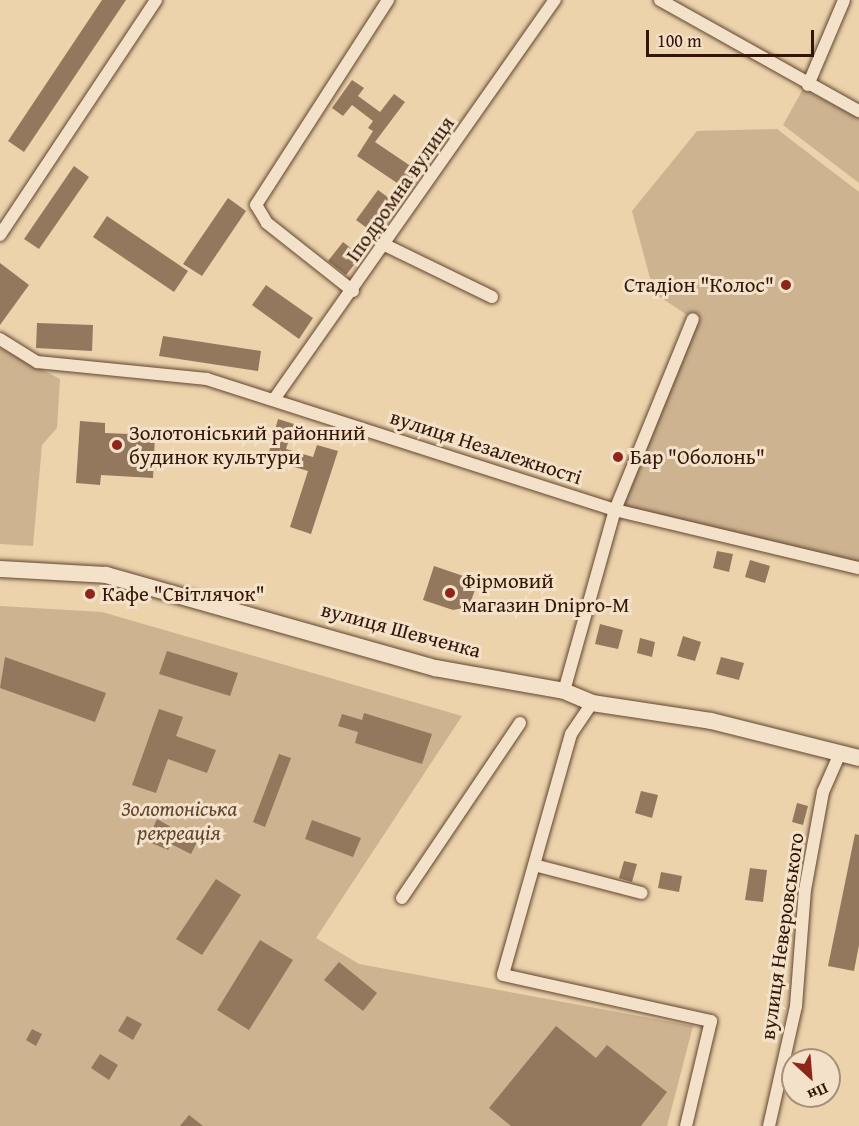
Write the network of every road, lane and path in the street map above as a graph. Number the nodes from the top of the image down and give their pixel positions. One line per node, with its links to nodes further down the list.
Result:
1 (156, 0): 8 (street)
2 (388, 0): 10 (street)
3 (555, 0): 9 (street, Іподромна вулиця)
4 (660, 0): 6 (street)
5 (844, 0): 6 (street)
6 (808, 85): 7 (street)
7 (859, 111)
8 (0, 235)
9 (385, 245): 10 (street, Іподромна вулиця); 11 (street)
10 (353, 291): 14 (street, Іподромна вулиця)
11 (492, 297)
12 (693, 319): 15 (street)
13 (0, 339): 14 (street, вулиця Незалежності)
14 (275, 398): 15 (street, вулиця Незалежності)
15 (615, 510): 16 (street, вулиця Незалежності); 18 (street)
16 (859, 567)
17 (0, 569): 18 (main road, вулиця Шевченка)
18 (564, 691): 19 (main road, вулиця Шевченка)
19 (592, 703): 21 (main road, вулиця Шевченка); 23 (street)
20 (520, 723): 25 (street)
21 (840, 753): 22 (main road, вулиця Шевченка); 27 (street, вулиця Неверовського)
22 (859, 758)
23 (538, 866): 24 (street); 26 (street)
24 (642, 893)
25 (402, 898)
26 (686, 1126)
27 (769, 1126)

